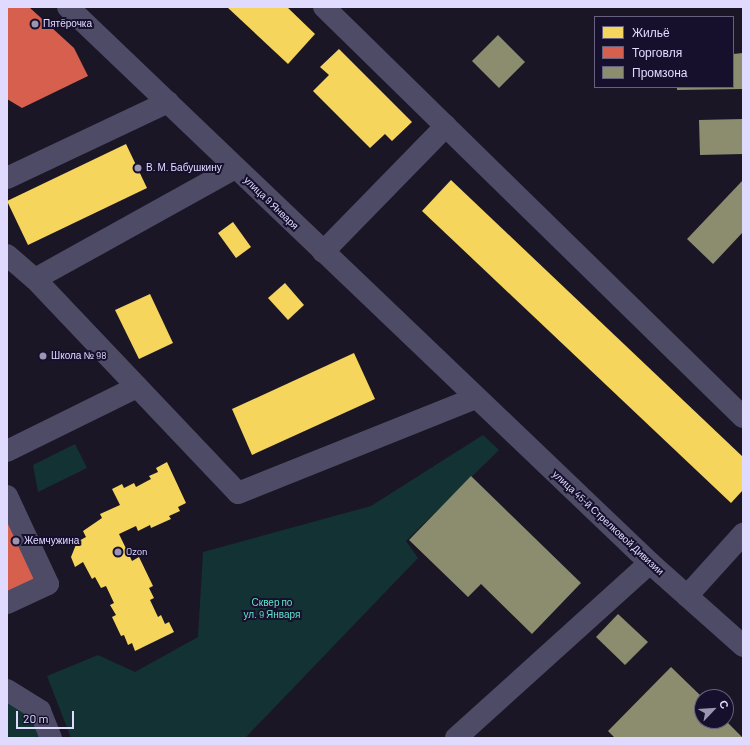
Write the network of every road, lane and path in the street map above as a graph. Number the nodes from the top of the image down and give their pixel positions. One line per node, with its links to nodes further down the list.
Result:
1 (68, 7): 3 (street, улица 9 Января)
2 (324, 7): 4 (street)
3 (168, 102): 5 (street, улица 9 Января); 6 (street)
4 (446, 126): 7 (street); 12 (street)
5 (235, 168): 7 (street, улица 9 Января); 9 (street)
6 (7, 178)
7 (323, 252): 11 (street, улица 9 Января)
8 (7, 255): 9 (street)
9 (35, 279): 10 (street)
10 (137, 388): 11 (street); 13 (street)
11 (475, 398): 16 (street, улица 45-й Стрелковой Дивизии)
12 (743, 417)
13 (7, 451)
14 (7, 496): 18 (street)
15 (743, 534): 17 (street)
16 (650, 563): 17 (street, улица 45-й Стрелковой Дивизии); 22 (street)
17 (687, 596): 19 (street, улица 45-й Стрелковой Дивизии)
18 (7, 603)
19 (743, 646)
20 (7, 690): 21 (street)
21 (51, 738)
22 (456, 738)

